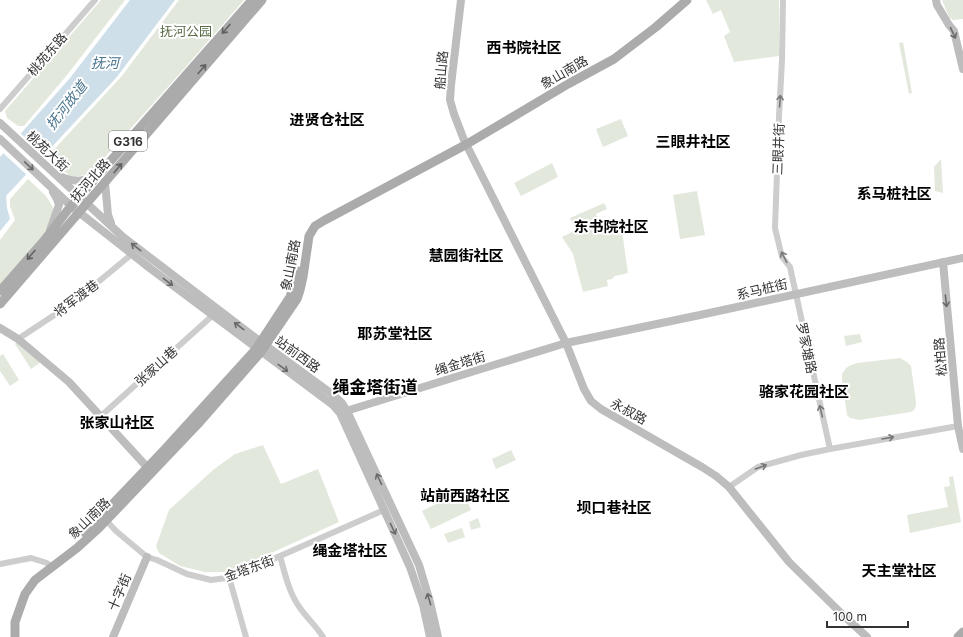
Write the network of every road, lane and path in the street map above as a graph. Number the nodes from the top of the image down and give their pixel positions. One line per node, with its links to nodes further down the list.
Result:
1 (95, 0): 10 (street, 桃苑东路)
2 (252, 0): 14 (main road, 抚河北路 / G316, one-way to 14)
3 (262, 0): 16 (main road, 抚河北路 / G316, one-way to 3)
4 (461, 0): 13 (main road, 船山路)
5 (679, 0): 13 (main road, 象山南路)
6 (687, 0): 13 (main road, 象山南路)
7 (783, 0): 28 (street, 三眼井街, one-way to 7)
8 (936, 0): 9 (main road, one-way to 9)
9 (963, 69)
10 (0, 109)
11 (0, 123): 15 (main road, 桃苑大街)
12 (0, 139): 17 (main road, 桃苑大街, one-way to 17)
13 (466, 142): 33 (main road, 永叔路); 34 (main road, 象山南路)
14 (100, 173): 15 (main road); 18 (main road, 抚河北路 / G316)
15 (55, 174): 18 (main road, 桃苑大街)
16 (105, 182): 19 (main road, 抚河北路 / G316); 22 (main road)
17 (49, 185): 20 (main road, 桃苑大街); 23 (main road)
18 (80, 196): 19 (main road, 站前西路); 20 (main road, 抚河北路 / G316)
19 (87, 203): 21 (main road, 抚河北路 / G316); 22 (main road, 站前西路)
20 (71, 206): 21 (main road, 站前西路); 23 (main road, 抚河北路 / G316)
21 (79, 212): 24 (main road, 站前西路); 29 (main road, 抚河北路 / G316)
22 (114, 228): 34 (main road, 站前西路, one-way to 22)
23 (48, 235): 27 (main road, 抚河北路 / G316, one-way to 27)
24 (132, 254): 30 (main road, 站前西路, one-way to 30); 32 (street, 将军渡巷)
25 (963, 258): 26 (main road, 系马桩街)
26 (943, 262): 28 (main road, 系马桩街); 37 (main road, 松柏路, one-way to 37)
27 (0, 291)
28 (796, 294): 33 (main road, 系马桩街); 38 (street, 罗家塘路, one-way to 28)
29 (0, 304)
30 (212, 316): 34 (main road, 站前西路); 36 (street, 张家山巷)
31 (0, 328): 32 (main road)
32 (18, 339): 36 (main road)
33 (566, 343): 35 (main road, 绳金塔街); 41 (main road, 永叔路)
34 (261, 347): 35 (main road, 站前西路); 40 (main road, 象山南路); 43 (main road, 象山南路)
35 (344, 412): 42 (main road, 站前西路); 56 (main road, 站前西路, one-way to 35)
36 (100, 416): 40 (main road)
37 (958, 426): 38 (street, one-way to 37); 39 (main road, 松柏路)
38 (830, 449): 41 (street, one-way to 38)
39 (963, 449)
40 (147, 467): 43 (main road, 象山南路)
41 (729, 487): 57 (main road, 永叔路)
42 (384, 510): 44 (street, 金塔东街); 55 (main road, 站前西路, one-way to 55)
43 (104, 518): 45 (street, 金塔东街); 47 (main road, 象山南路)
44 (280, 556): 48 (street, 金塔东街); 54 (street)
45 (147, 557): 48 (street, 金塔东街); 52 (main road, 十字街)
46 (0, 564): 47 (street)
47 (50, 565): 50 (main road, 象山南路); 51 (main road, 象山南路)
48 (229, 577): 53 (street)
49 (963, 632): 58 (main road)
50 (10, 637)
51 (16, 637)
52 (113, 637)
53 (246, 637)
54 (323, 637)
55 (430, 637)
56 (438, 637)
57 (867, 637)
58 (958, 637)

